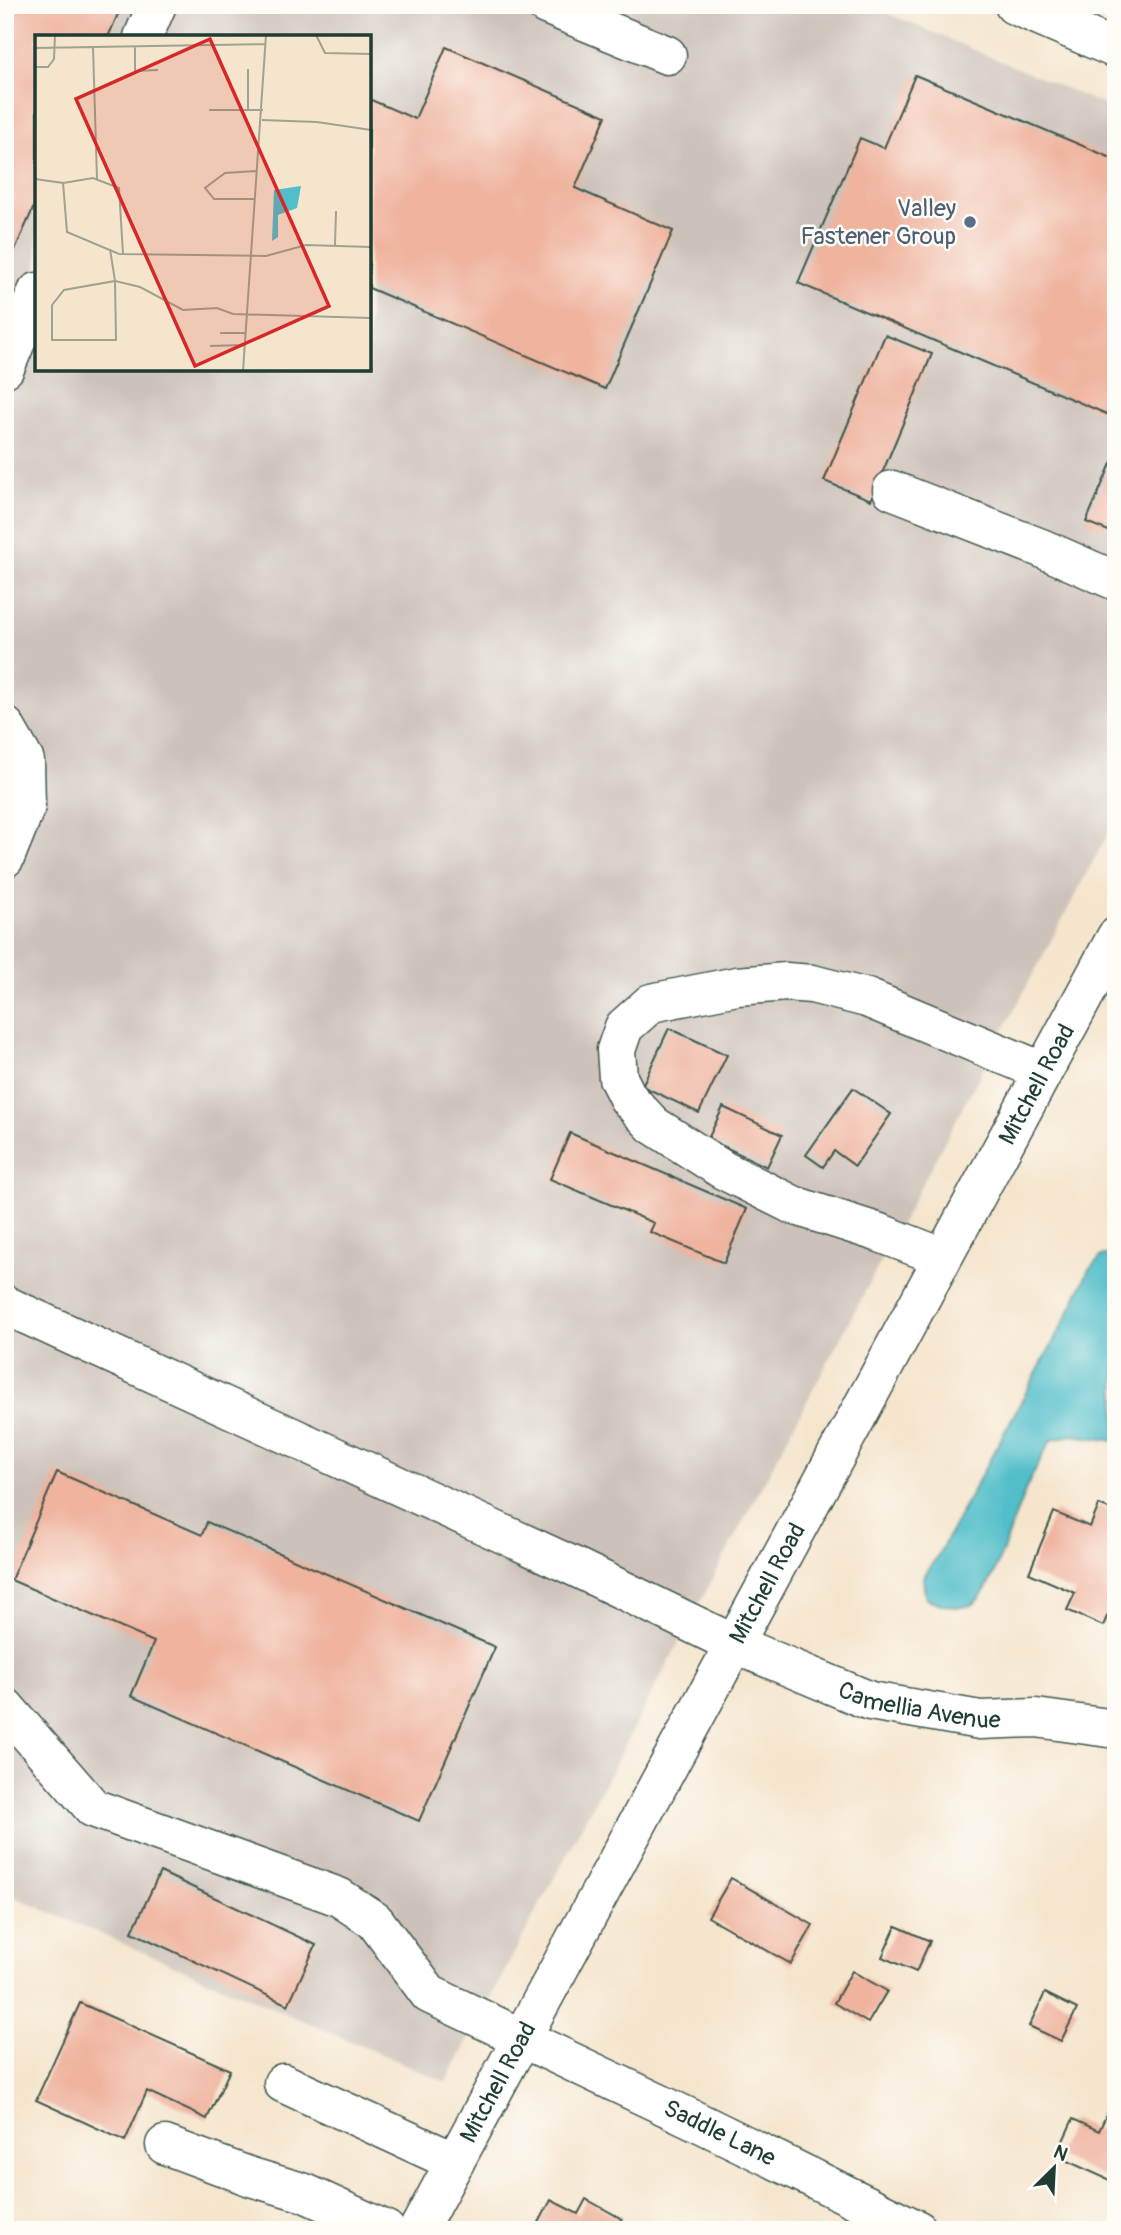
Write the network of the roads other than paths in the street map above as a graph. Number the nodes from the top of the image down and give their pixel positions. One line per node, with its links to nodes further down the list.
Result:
1 (157, 5): 5 (street)
2 (546, 5): 7 (street)
3 (1014, 5): 4 (street)
4 (1052, 13): 6 (street)
5 (145, 35)
6 (1116, 49)
7 (667, 55)
8 (35, 297): 9 (street)
9 (5, 368)
10 (892, 490): 11 (street)
11 (1116, 581)
12 (5, 726): 13 (street)
13 (5, 858)
14 (1116, 937): 15 (street, Mitchell Road)
15 (1042, 1071): 16 (street, Mitchell Road); 16 (street)
16 (942, 1258): 18 (street, Mitchell Road)
17 (5, 1306): 18 (street, Camellia Avenue)
18 (734, 1644): 20 (street, Camellia Avenue); 21 (street, Mitchell Road)
19 (5, 1707): 21 (street, Saddle Lane)
20 (1116, 1729)
21 (521, 2039): 24 (street, Mitchell Road); 27 (street, Saddle Lane)
22 (283, 2083): 24 (street)
23 (165, 2145): 25 (street)
24 (454, 2162): 26 (street, Mitchell Road)
25 (386, 2230)
26 (418, 2230)
27 (918, 2230)

